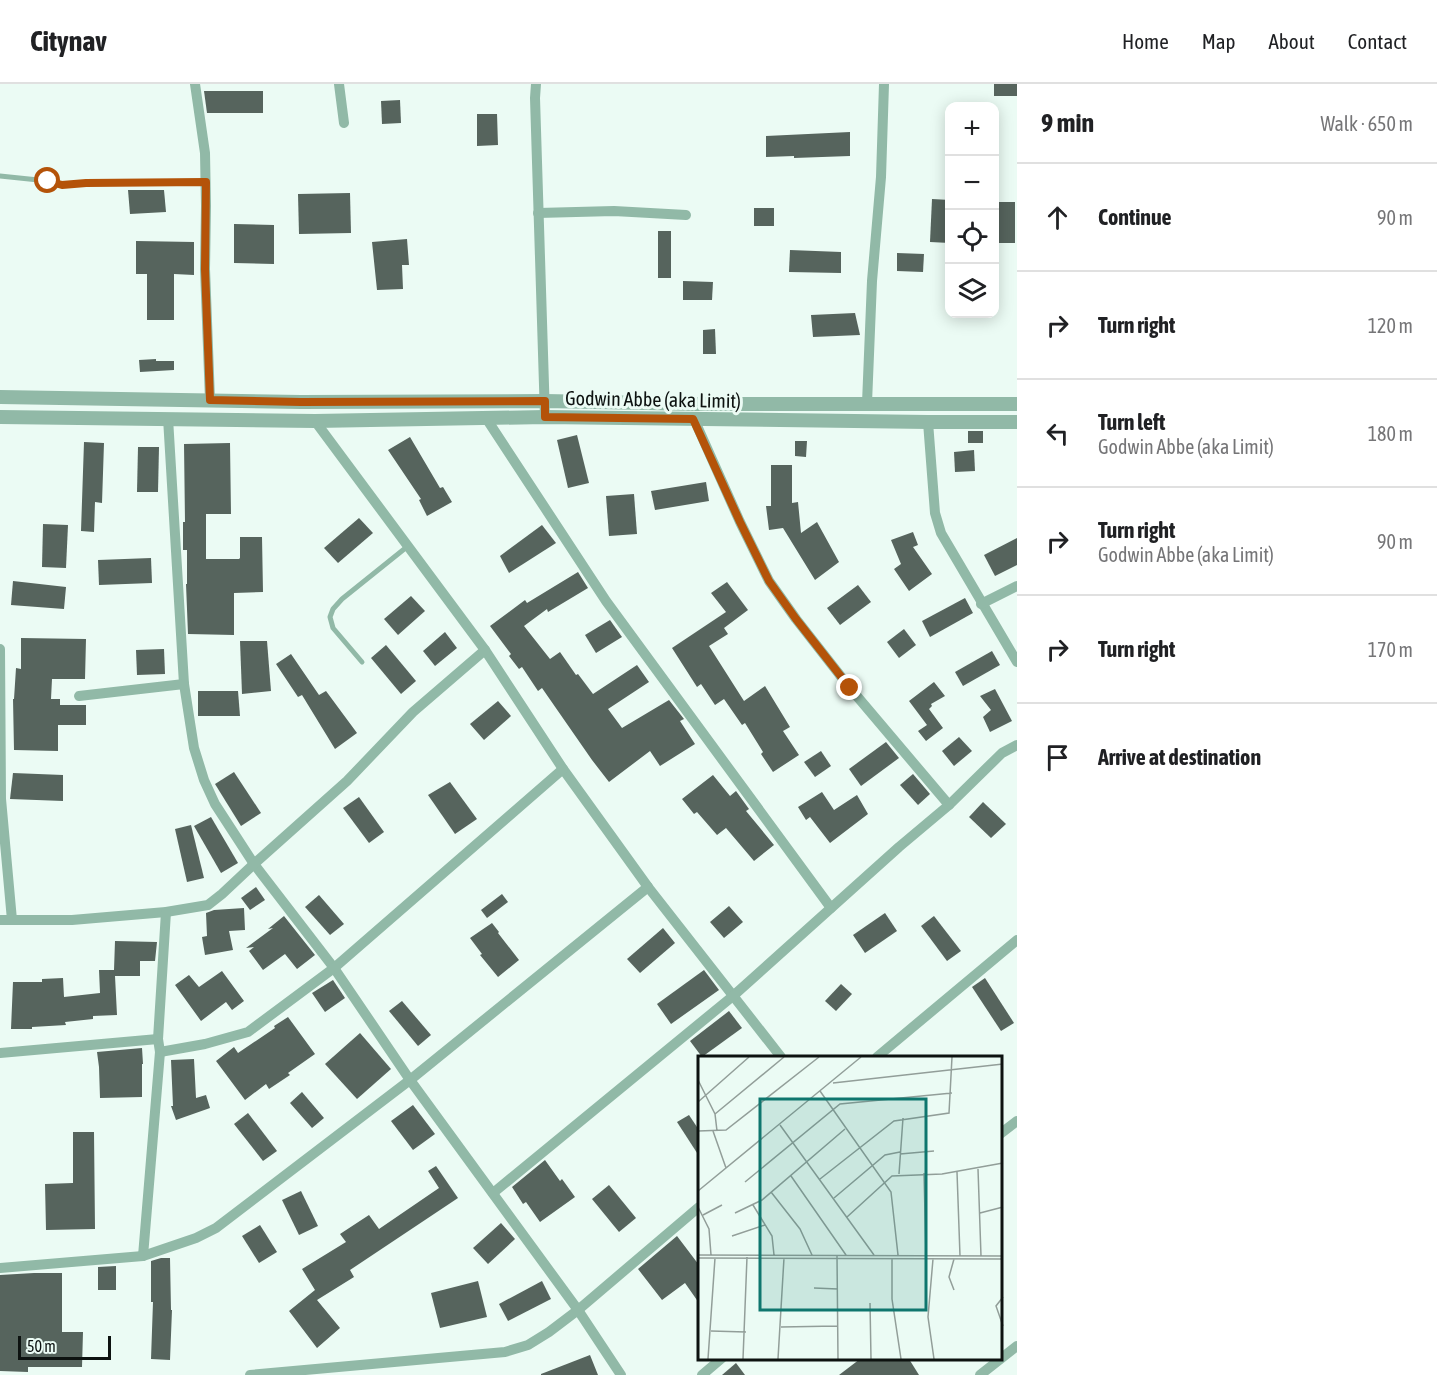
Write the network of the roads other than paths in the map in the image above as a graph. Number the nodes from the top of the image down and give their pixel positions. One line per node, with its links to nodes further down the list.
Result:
1 (195, 84): 7 (street)
2 (339, 84): 5 (street)
3 (536, 84): 8 (street)
4 (884, 84): 14 (street)
5 (344, 123)
6 (0, 176): 7 (lane)
7 (206, 182): 11 (street)
8 (538, 213): 9 (street); 12 (street)
9 (686, 215)
10 (0, 398): 11 (street, Godwin Abbe (aka Limit))
11 (210, 400): 13 (street, Godwin Abbe (aka Limit))
12 (545, 401): 13 (street, Godwin Abbe (aka Limit)); 14 (street, Godwin Abbe (aka Limit)); 17 (street)
13 (350, 402): 20 (street)
14 (867, 403): 15 (street, Godwin Abbe (aka Limit))
15 (1017, 404)
16 (0, 417): 18 (street, Godwin Abbe (aka Limit))
17 (545, 417): 19 (street, Godwin Abbe (aka Limit)); 21 (street, Godwin Abbe (aka Limit))
18 (168, 418): 22 (street, Godwin Abbe (aka Limit)); 32 (street)
19 (486, 418): 20 (street, Godwin Abbe (aka Limit)); 39 (street)
20 (350, 419): 22 (street, Godwin Abbe (aka Limit))
21 (693, 419): 23 (street, Godwin Abbe (aka Limit)); 36 (street)
22 (315, 421): 25 (street)
23 (928, 422): 24 (street, Godwin Abbe (aka Limit)); 27 (street)
24 (1017, 422)
25 (408, 546): 29 (street); 30 (lane)
26 (1017, 586): 27 (street)
27 (981, 604): 31 (street)
28 (0, 649): 42 (street)
29 (485, 650): 35 (street); 37 (street)
30 (362, 662)
31 (1017, 662)
32 (184, 684): 33 (street); 37 (street)
33 (79, 696)
34 (1017, 745): 36 (street)
35 (563, 769): 38 (street); 44 (street)
36 (949, 805): 39 (street)
37 (254, 864): 40 (street); 44 (street)
38 (648, 886): 45 (street); 51 (street)
39 (831, 908): 45 (street)
40 (166, 912): 42 (street); 46 (street)
41 (0, 920): 42 (street)
42 (12, 920)
43 (1017, 940): 50 (street)
44 (334, 968): 47 (street); 51 (street)
45 (733, 996): 49 (street); 54 (street)
46 (158, 1039): 47 (street); 48 (street)
47 (160, 1052): 56 (street)
48 (0, 1053)
49 (780, 1056)
50 (878, 1056)
51 (410, 1080): 54 (street); 56 (street)
52 (1017, 1121): 53 (street)
53 (1002, 1132)
54 (493, 1193): 58 (street)
55 (698, 1208): 58 (street)
56 (142, 1256): 57 (street)
57 (0, 1268)
58 (578, 1310): 63 (street); 64 (street)
59 (1017, 1346): 60 (street)
60 (1002, 1358)
61 (721, 1360): 65 (street)
62 (999, 1360): 66 (street)
63 (249, 1375)
64 (621, 1375)
65 (702, 1375)
66 (980, 1375)

